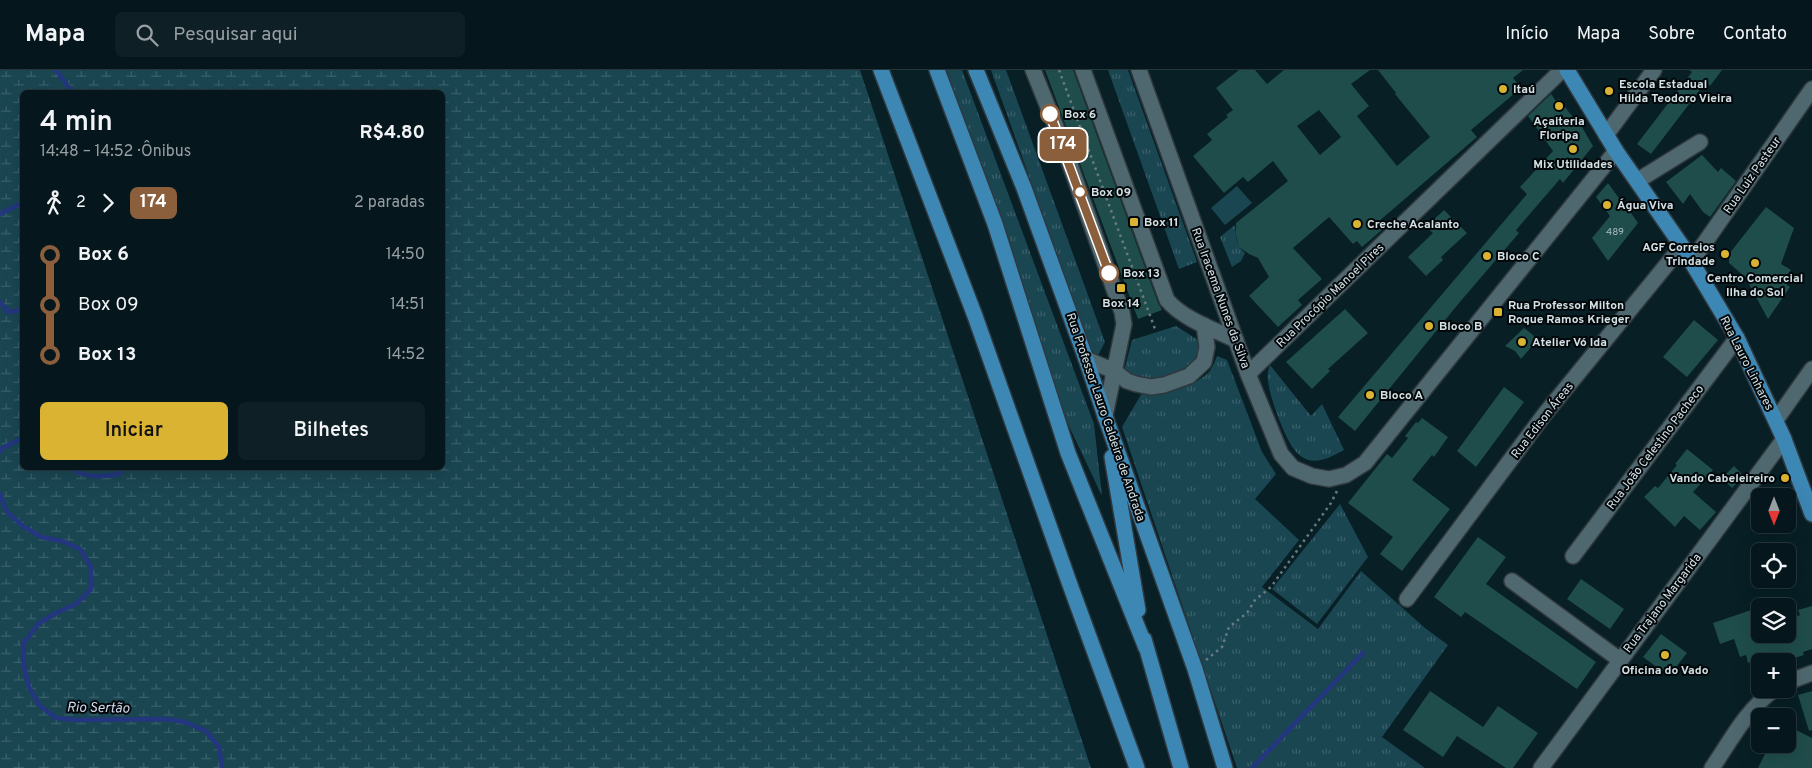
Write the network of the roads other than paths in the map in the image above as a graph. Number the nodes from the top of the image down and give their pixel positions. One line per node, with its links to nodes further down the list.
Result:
1 (881, 70): 37 (main road)
2 (936, 70): 32 (main road)
3 (976, 70): 20 (main road, Rua Professor Lauro Caldeira de Andrada)
4 (1033, 70): 22 (street)
5 (1083, 70): 17 (street)
6 (1139, 70): 19 (street, Rua Iracema Nunes da Silva)
7 (1562, 70): 23 (street, Rua Procópio Manoel Pires)
8 (1566, 70): 11 (main road, Rua Lauro Linhares)
9 (1654, 70): 11 (street)
10 (1812, 89): 16 (street, Rua Luiz Pasteur)
11 (1606, 135): 13 (main road, Rua Lauro Linhares)
12 (1700, 142): 14 (street)
13 (1616, 151): 14 (main road, Rua Lauro Linhares); 23 (street, Rua Iracema Nunes da Silva)
14 (1637, 181): 15 (main road, Rua Lauro Linhares)
15 (1682, 246): 16 (main road, Rua Lauro Linhares); 31 (street, Rua Edison Áreas)
16 (1692, 261): 18 (main road, Rua Lauro Linhares)
17 (1204, 325): 19 (street); 22 (street)
18 (1737, 338): 25 (main road, Rua Lauro Linhares); 29 (street, Rua João Celestino Pacheco)
19 (1236, 340): 23 (street, Rua Iracema Nunes da Silva)
20 (1086, 359): 22 (street); 24 (main road, Rua Professor Lauro Caldeira de Andrada)
21 (1812, 368): 25 (street)
22 (1114, 371): 24 (street)
23 (1248, 374)
24 (1105, 416): 32 (main road); 39 (main road, Rua Professor Lauro Caldeira de Andrada)
25 (1776, 420): 26 (main road, Rua Lauro Linhares)
26 (1784, 439): 27 (main road, Rua Lauro Linhares); 33 (street, Rua Trajano Margarida)
27 (1809, 495): 28 (main road, Rua Lauro Linhares)
28 (1812, 514)
29 (1573, 556)
30 (1512, 581): 33 (street)
31 (1407, 599)
32 (1146, 648): 38 (main road)
33 (1620, 660): 40 (street, Rua Trajano Margarida)
34 (1812, 673): 35 (street)
35 (1796, 679)
36 (1763, 698): 41 (street)
37 (1137, 768)
38 (1181, 768)
39 (1225, 768)
40 (1541, 768)
41 (1712, 768)

